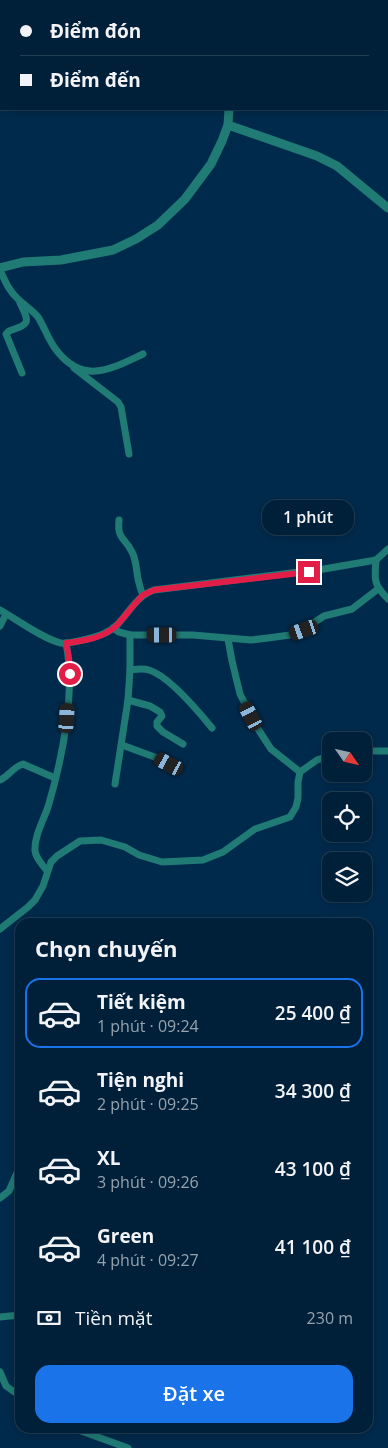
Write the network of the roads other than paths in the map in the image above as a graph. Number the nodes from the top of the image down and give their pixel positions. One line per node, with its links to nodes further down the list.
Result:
1 (229, 110): 2 (street)
2 (228, 125): 3 (street); 4 (street)
3 (388, 208)
4 (0, 269): 5 (street)
5 (19, 300): 7 (street); 8 (street)
6 (143, 354): 7 (street)
7 (71, 364): 9 (street)
8 (22, 373)
9 (129, 454)
10 (120, 520): 14 (street)
11 (388, 549): 12 (street)
12 (376, 560): 13 (street); 14 (street)
13 (378, 589): 15 (street); 20 (street)
14 (143, 595): 18 (street)
15 (388, 599)
16 (3, 612): 17 (street); 21 (street)
17 (0, 626)
18 (113, 628): 19 (street); 21 (street)
19 (130, 635): 20 (street); 22 (street)
20 (228, 639): 31 (street)
21 (66, 643): 32 (street)
22 (130, 670): 23 (street); 24 (street)
23 (128, 700): 25 (street); 26 (street)
24 (212, 728)
25 (183, 744)
26 (122, 745): 30 (street); 34 (street)
27 (372, 751): 28 (street)
28 (388, 751)
29 (322, 758): 31 (street)
30 (169, 764)
31 (300, 772): 35 (street)
32 (55, 778): 33 (street); 35 (street)
33 (0, 780)
34 (115, 784)
35 (47, 871): 36 (street)
36 (0, 929)
37 (15, 1177): 38 (street)
38 (0, 1198)
39 (15, 1316): 40 (street)
40 (0, 1317)
41 (0, 1372): 42 (street)
42 (15, 1392)
43 (88, 1433): 44 (street)
44 (128, 1448)

